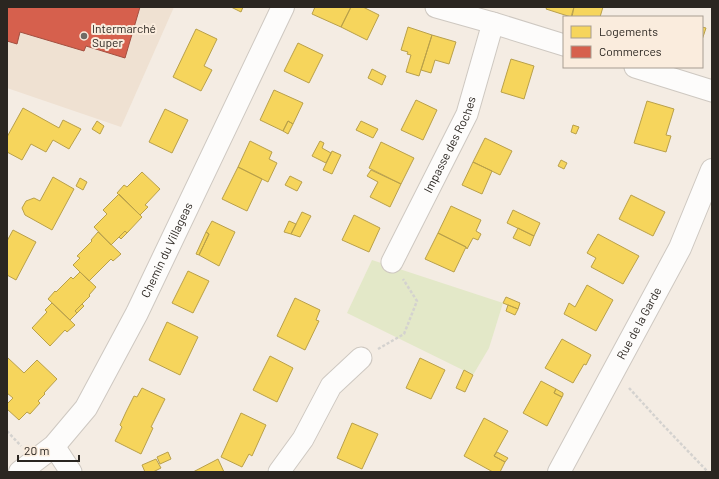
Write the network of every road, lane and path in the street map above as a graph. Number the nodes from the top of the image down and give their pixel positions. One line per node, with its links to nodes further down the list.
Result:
1 (283, 7): 11 (street, Chemin du Villageas)
2 (436, 7): 3 (street)
3 (492, 23): 4 (street); 8 (street, Impasse des Roches)
4 (563, 45)
5 (638, 68): 6 (street)
6 (712, 91)
7 (712, 170): 10 (street, Rue de la Garde)
8 (392, 262): 9 (path)
9 (361, 358): 14 (street)
10 (614, 371): 15 (street, Rue de la Garde); 16 (path)
11 (54, 446): 12 (street, Chemin du Villageas); 13 (street)
12 (20, 472)
13 (71, 472)
14 (279, 472)
15 (559, 472)
16 (708, 472)

